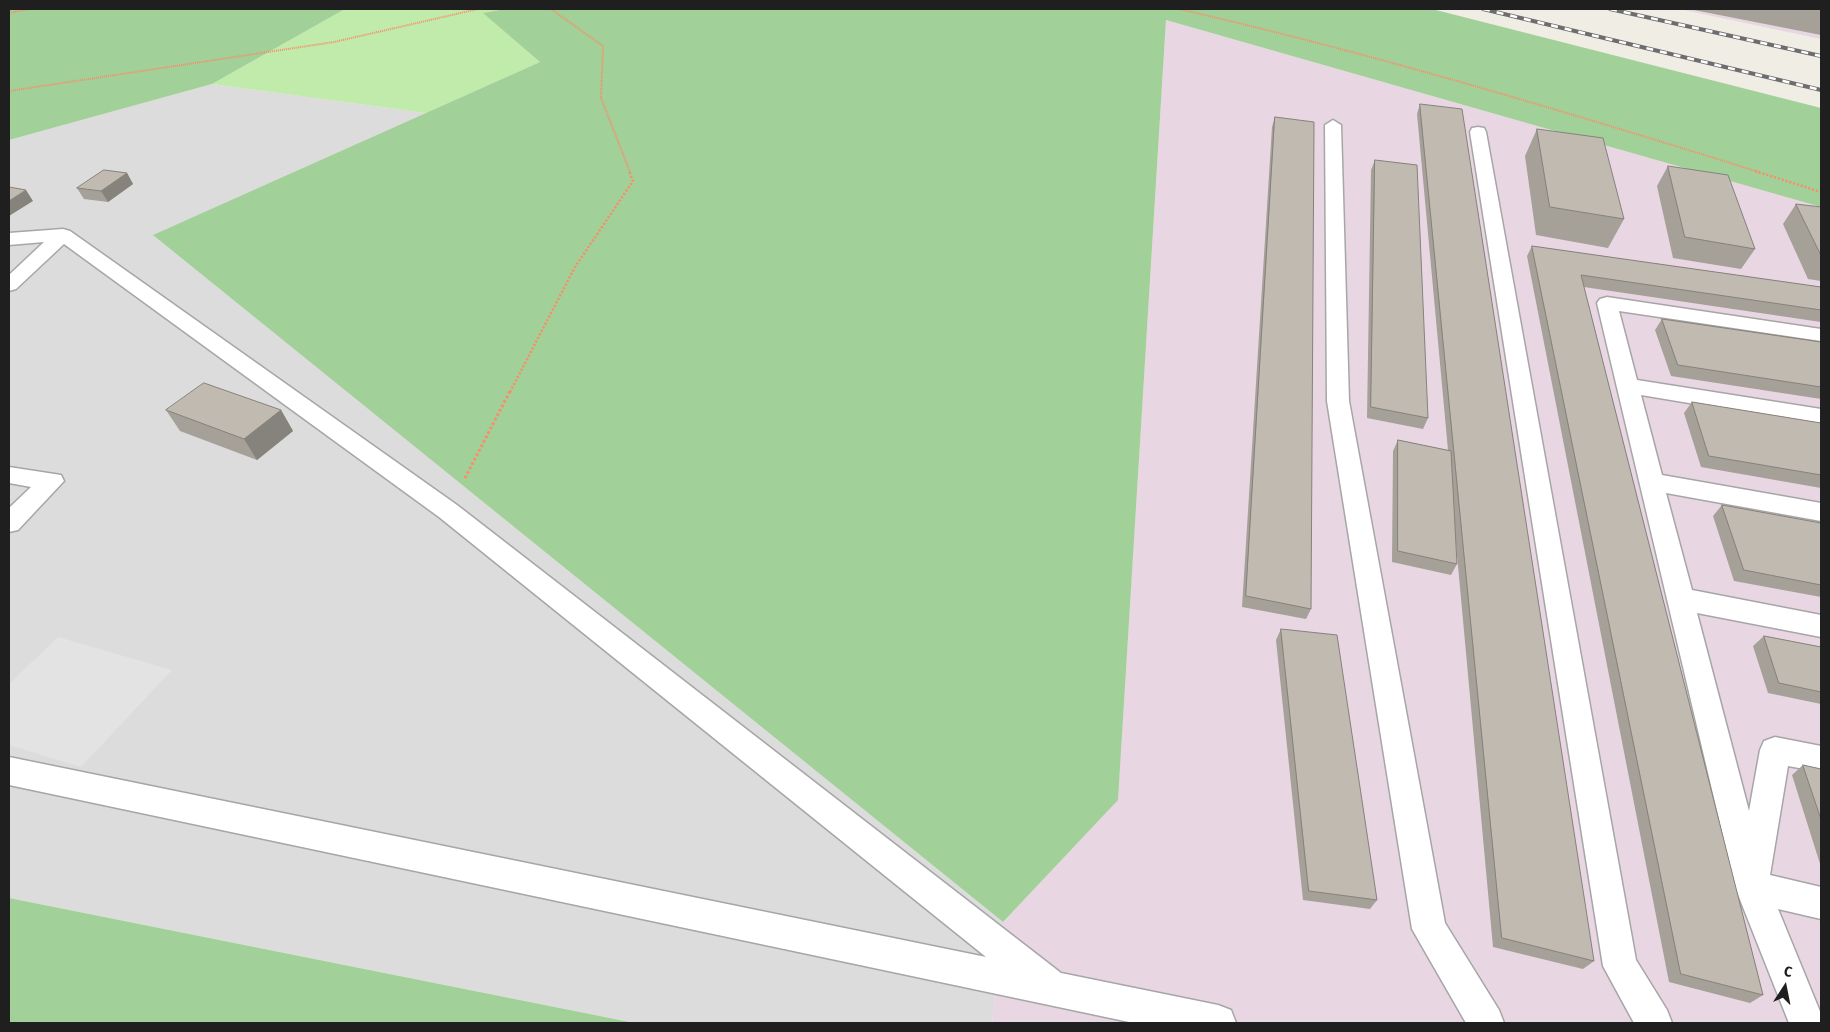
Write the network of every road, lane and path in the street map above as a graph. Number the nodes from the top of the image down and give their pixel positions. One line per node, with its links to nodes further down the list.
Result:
1 (30, 9): 5 (path)
2 (478, 9): 6 (path)
3 (551, 9): 18 (path)
4 (1179, 9): 9 (path)
5 (9, 13)
6 (9, 90)
7 (1333, 125): 29 (lane)
8 (1478, 132): 30 (lane)
9 (1821, 192)
10 (63, 235): 11 (lane); 12 (lane); 18 (lane)
11 (9, 239)
12 (9, 285)
13 (1821, 335): 14 (lane)
14 (1628, 386): 15 (lane); 17 (lane)
15 (1821, 417)
16 (9, 475): 20 (lane)
17 (1652, 482): 19 (lane); 21 (lane)
18 (448, 511): 27 (lane)
19 (1821, 512)
20 (9, 522)
21 (1681, 599): 22 (lane); 25 (lane)
22 (1821, 626)
23 (1821, 759): 25 (lane)
24 (9, 771): 27 (lane)
25 (1752, 887): 26 (lane); 31 (lane)
26 (1821, 903)
27 (1053, 989): 28 (lane)
28 (1218, 1023)
29 (1486, 1023)
30 (1654, 1023)
31 (1807, 1023)

